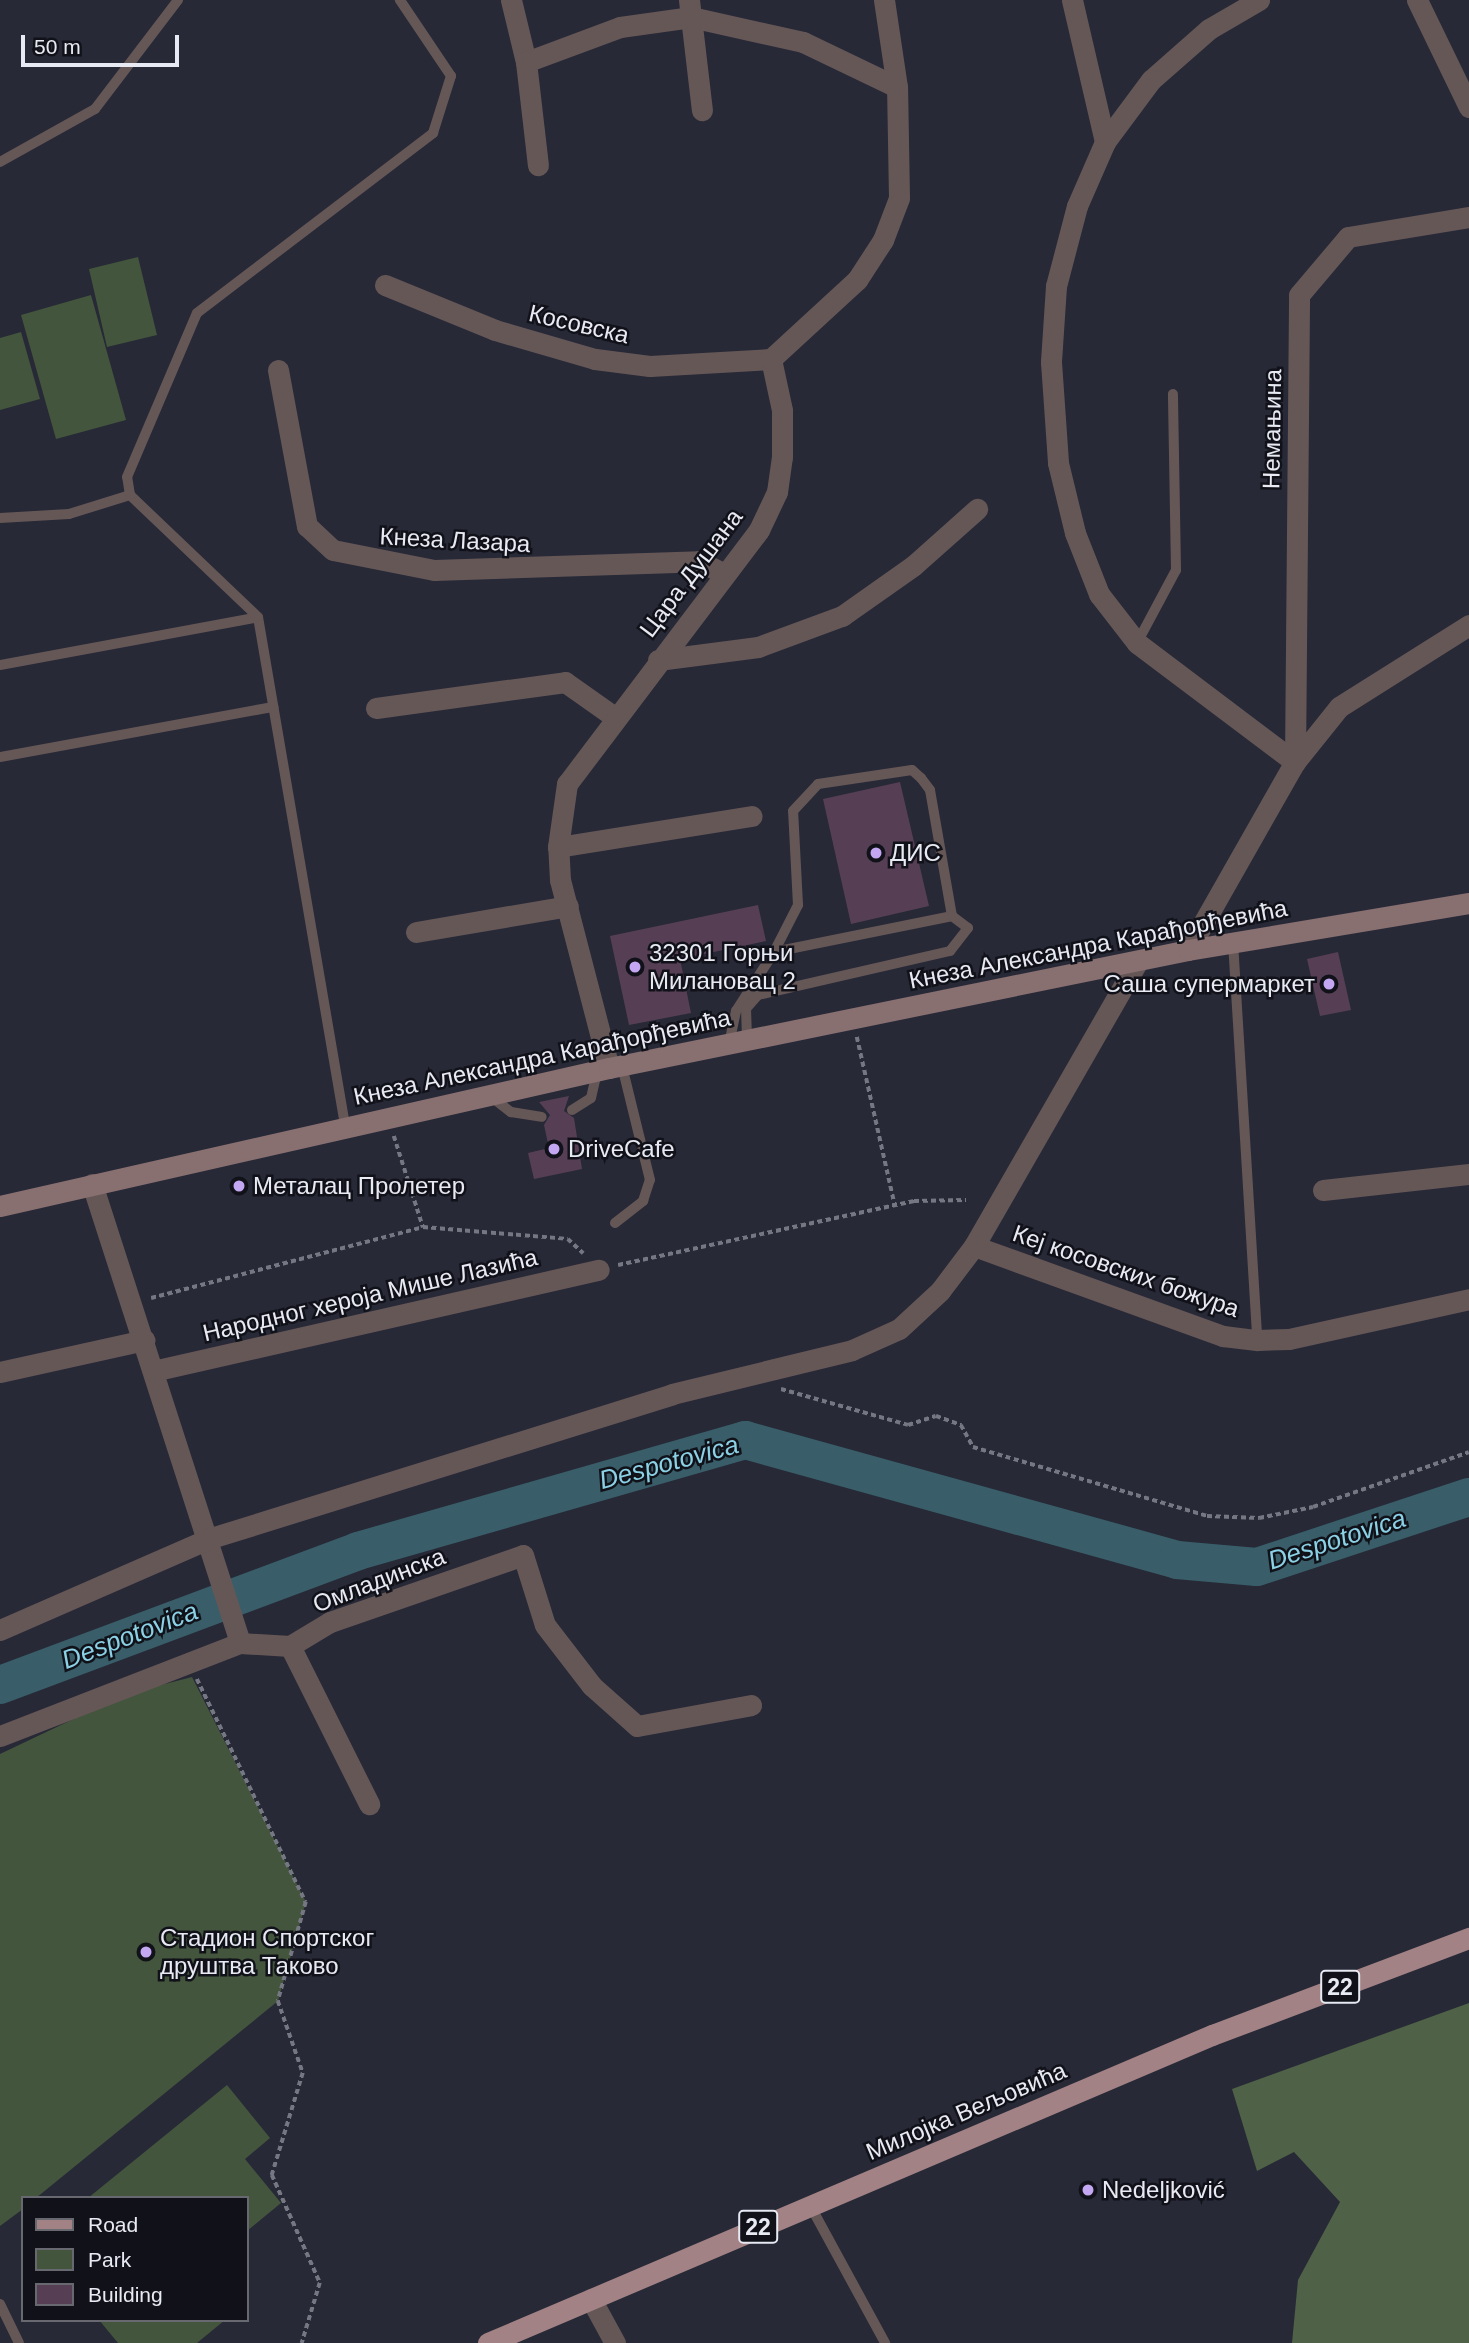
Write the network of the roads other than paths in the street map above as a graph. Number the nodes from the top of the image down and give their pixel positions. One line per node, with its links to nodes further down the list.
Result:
1 (178, 0): 14 (lane)
2 (400, 0): 21 (lane)
3 (511, 0): 9 (street)
4 (884, 0): 10 (street)
5 (1072, 0): 13 (street)
6 (1259, 0): 13 (street)
7 (1417, 0): 11 (street)
8 (690, 8): 9 (street); 10 (street); 12 (street)
9 (526, 62): 15 (street)
10 (897, 87): 18 (street)
11 (1469, 107)
12 (702, 110)
13 (1105, 142): 27 (street)
14 (0, 162)
15 (538, 165)
16 (1469, 217): 34 (street, Немањина)
17 (384, 285): 18 (street, Косовска)
18 (771, 359): 24 (street, Цара Душана)
19 (278, 370): 24 (street, Кнеза Лазара)
20 (1173, 394): 27 (lane)
21 (130, 495): 23 (lane); 25 (lane)
22 (977, 509): 28 (street)
23 (0, 518)
24 (725, 574): 28 (street, Цара Душана)
25 (258, 617): 29 (lane); 30 (lane)
26 (1469, 625): 34 (street)
27 (1138, 643): 34 (street)
28 (657, 660): 32 (street, Цара Душана)
29 (0, 665)
30 (273, 707): 33 (lane); 50 (lane)
31 (376, 708): 32 (street)
32 (616, 718): 36 (street, Цара Душана)
33 (0, 757)
34 (1295, 762): 42 (street)
35 (752, 816): 36 (street)
36 (558, 847): 38 (street, Цара Душана)
37 (1469, 903): 41 (street, Кнеза Александра Карађорђевића)
38 (568, 906): 40 (street); 46 (street, Цара Душана)
39 (952, 916): 43 (lane); 43 (lane); 45 (lane)
40 (416, 932)
41 (1233, 942): 42 (street, Кнеза Александра Карађорђевића); 60 (lane)
42 (1188, 950): 44 (street, Кнеза Александра Карађорђевића)
43 (774, 952): 45 (lane)
44 (1137, 962): 45 (street, Кнеза Александра Карађорђевића); 56 (street)
45 (738, 1042): 46 (street, Кнеза Александра Карађорђевића)
46 (610, 1068): 47 (street, Кнеза Александра Карађорђевића); 48 (lane); 55 (lane)
47 (489, 1095): 49 (lane); 50 (street, Кнеза Александра Карађорђевића)
48 (572, 1110)
49 (542, 1116)
50 (345, 1125): 52 (street, Кнеза Александра Карађорђевића)
51 (1469, 1174): 53 (street)
52 (92, 1184): 54 (street, Кнеза Александра Карађорђевића); 59 (street)
53 (1324, 1190)
54 (0, 1206)
55 (615, 1223)
56 (974, 1246): 60 (street, Кеј косовских божура); 63 (street)
57 (599, 1269): 61 (street, Народног хероја Мише Лазића)
58 (1469, 1299): 60 (street, Кеј косовских божура)
59 (144, 1340): 61 (street); 62 (street)
60 (1257, 1340)
61 (153, 1371): 63 (street)
62 (0, 1372)
63 (211, 1538): 64 (street); 65 (street)
64 (0, 1630)
65 (238, 1634): 66 (street); 68 (street)
66 (289, 1646): 67 (street, Омладинска); 69 (street)
67 (751, 1705)
68 (0, 1736)
69 (369, 1804)
70 (1469, 1938): 71 (main road, Милојка Вељовића / 22)
71 (811, 2207): 72 (main road, Милојка Вељовића / 22); 77 (lane)
72 (592, 2299): 75 (main road, Милојка Вељовића / 22); 76 (street)
73 (0, 2304): 74 (lane)
74 (19, 2343)
75 (488, 2343)
76 (615, 2343)
77 (886, 2343)

